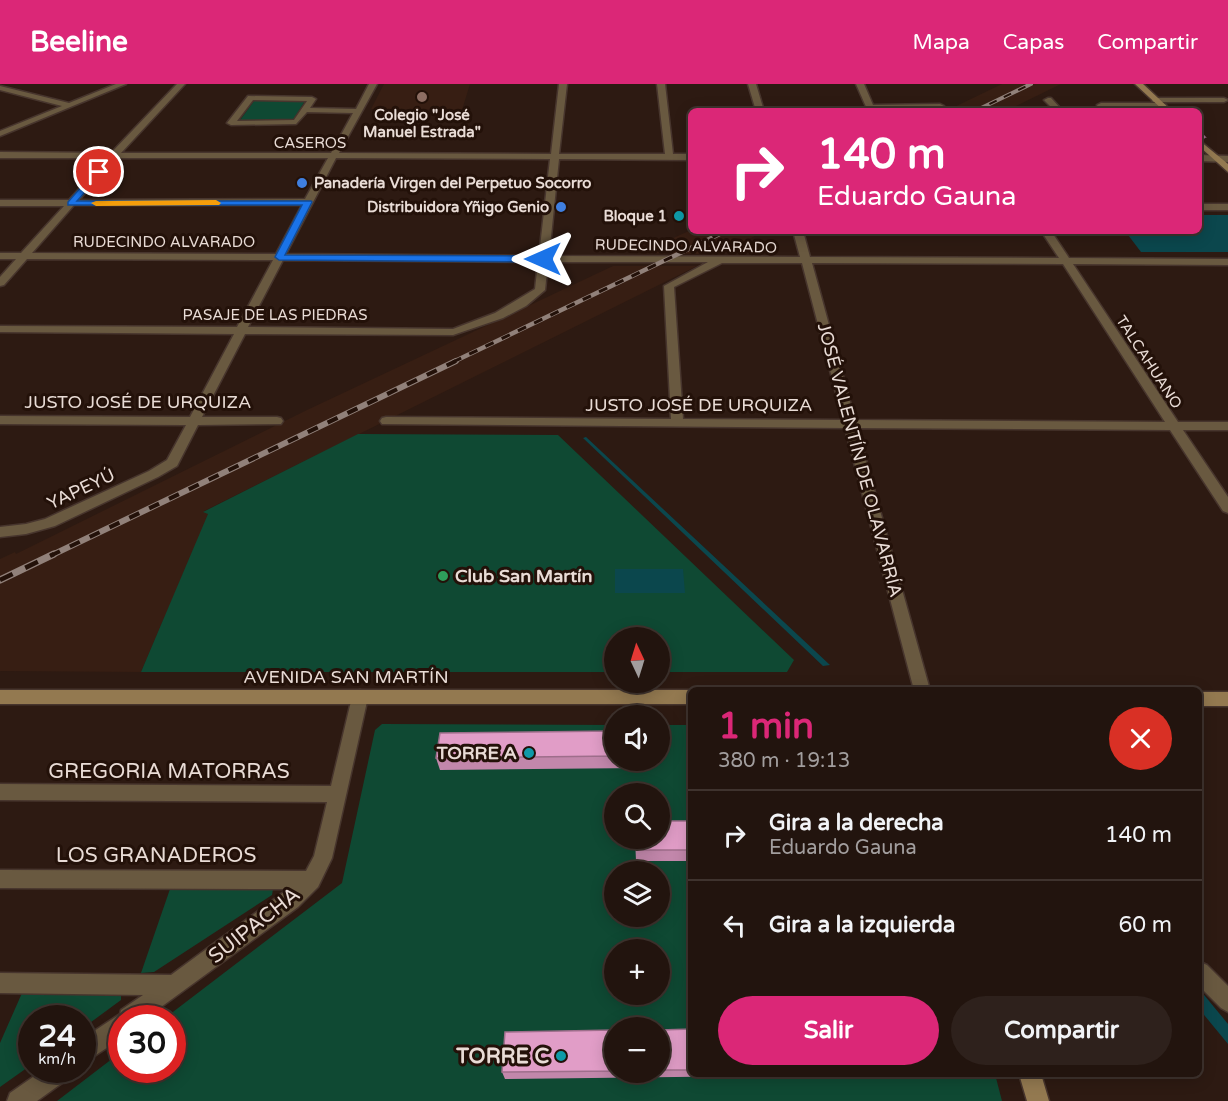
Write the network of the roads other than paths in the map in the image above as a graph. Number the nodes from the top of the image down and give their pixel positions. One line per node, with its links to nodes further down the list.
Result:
1 (122, 84): 12 (street)
2 (181, 84): 23 (street)
3 (373, 84): 19 (street)
4 (563, 84): 25 (street)
5 (661, 84): 26 (street)
6 (752, 84): 16 (street)
7 (860, 84): 15 (street)
8 (1139, 84): 14 (main road)
9 (0, 88): 12 (street)
10 (1048, 100): 17 (street)
11 (1224, 100): 14 (street)
12 (68, 105): 20 (street)
13 (1101, 105): 14 (street)
14 (1162, 105)
15 (940, 106)
16 (759, 108)
17 (1056, 108)
18 (305, 110): 18 (street); 19 (street)
19 (360, 111): 24 (street)
20 (0, 134)
21 (1202, 145): 29 (main road)
22 (0, 155): 23 (street, CASEROS)
23 (113, 156): 24 (street, CASEROS); 34 (street)
24 (334, 157): 25 (street, CASEROS); 32 (street)
25 (553, 157): 26 (street, CASEROS); 42 (street)
26 (669, 157): 27 (street, CASEROS)
27 (688, 157)
28 (1202, 158): 29 (street)
29 (1216, 159): 30 (street); 31 (main road)
30 (1228, 159)
31 (1228, 169)
32 (308, 202): 34 (street); 41 (street)
33 (0, 203): 34 (street)
34 (70, 204): 40 (street)
35 (1202, 207): 36 (street)
36 (1228, 207)
37 (799, 234): 44 (street, JOSÉ VALENTÍN DE OLAVARRÍA)
38 (1048, 234): 45 (street, TALCAHUANO)
39 (0, 256): 40 (street, RUDECINDO ALVARADO)
40 (24, 256): 41 (street, RUDECINDO ALVARADO); 47 (street)
41 (279, 257): 42 (street, RUDECINDO ALVARADO); 49 (street)
42 (543, 259): 43 (street, RUDECINDO ALVARADO); 49 (street, PASAJE DE LAS PIEDRAS)
43 (719, 261): 44 (street, RUDECINDO ALVARADO); 54 (street)
44 (806, 262): 45 (street, RUDECINDO ALVARADO); 55 (street, JOSÉ VALENTÍN DE OLAVARRÍA)
45 (1067, 262): 46 (street, RUDECINDO ALVARADO); 56 (street, TALCAHUANO)
46 (1228, 262)
47 (0, 283)
48 (0, 329): 49 (street, PASAJE DE LAS PIEDRAS)
49 (241, 330): 51 (street)
50 (0, 420): 51 (street, JUSTO JOSÉ DE URQUIZA)
51 (195, 421): 52 (street, JUSTO JOSÉ DE URQUIZA); 59 (street, YAPEYÚ)
52 (276, 421)
53 (386, 421): 54 (street, JUSTO JOSÉ DE URQUIZA)
54 (677, 422): 55 (street, JUSTO JOSÉ DE URQUIZA)
55 (852, 424): 56 (street, JUSTO JOSÉ DE URQUIZA); 60 (street, JOSÉ VALENTÍN DE OLAVARRÍA)
56 (1173, 426): 57 (street, JUSTO JOSÉ DE URQUIZA); 58 (street, TALCAHUANO)
57 (1228, 426)
58 (1228, 508)
59 (0, 532)
60 (920, 687)
61 (0, 697): 62 (main road, AVENIDA SAN MARTÍN)
62 (360, 697): 63 (main road, AVENIDA SAN MARTÍN); 67 (street, SUIPACHA)
63 (688, 697)
64 (1202, 699): 65 (main road)
65 (1228, 699)
66 (0, 792): 67 (street, GREGORIA MATORRAS)
67 (339, 795): 69 (street, SUIPACHA)
68 (0, 879): 69 (street, LOS GRANADEROS)
69 (311, 880): 72 (street, SUIPACHA)
70 (1202, 974): 73 (street)
71 (0, 983): 72 (street)
72 (175, 985): 74 (street, SUIPACHA)
73 (1228, 1001)
74 (147, 1005)
75 (1031, 1077): 78 (main road)
76 (43, 1083): 77 (street)
77 (18, 1101)
78 (1038, 1101)

